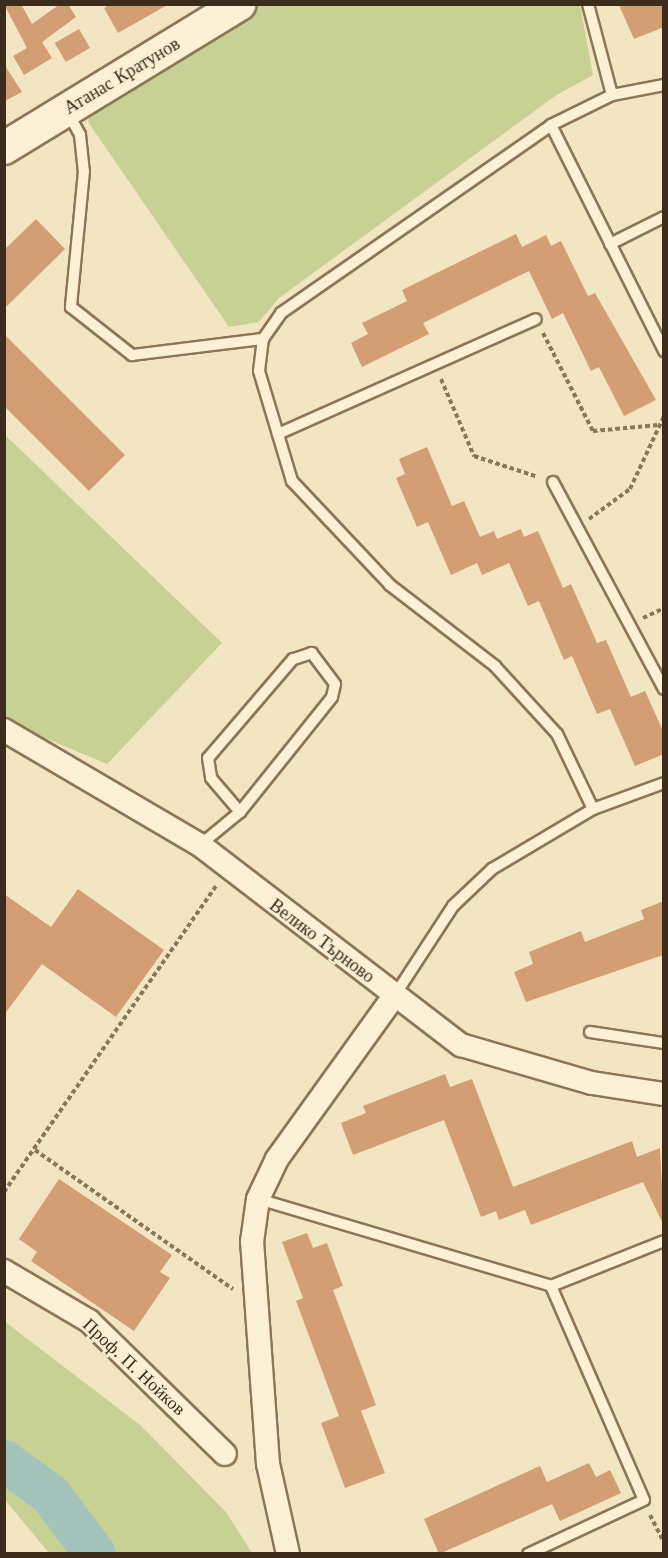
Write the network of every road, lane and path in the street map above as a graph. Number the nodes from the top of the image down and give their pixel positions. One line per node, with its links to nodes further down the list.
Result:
1 (588, 4): 4 (lane)
2 (224, 8): 5 (main road, Атанас Кратунов)
3 (663, 86): 4 (lane)
4 (612, 95): 6 (lane)
5 (67, 110): 7 (main road, Атанас Кратунов); 11 (lane)
6 (551, 125): 9 (lane); 11 (lane)
7 (4, 148)
8 (663, 217): 9 (lane)
9 (610, 244): 12 (lane)
10 (536, 319): 13 (lane); 15 (path)
11 (263, 339): 16 (lane)
12 (663, 351)
13 (435, 364): 16 (lane); 17 (path)
14 (663, 416): 15 (path)
15 (659, 425): 18 (path)
16 (278, 434): 22 (lane)
17 (553, 482): 18 (lane)
18 (577, 527): 19 (lane)
19 (663, 689)
20 (4, 730): 24 (street, Велико Търново)
21 (663, 783): 22 (lane)
22 (593, 809): 26 (lane)
23 (240, 812): 23 (lane); 24 (lane)
24 (200, 845): 25 (street, Велико Търново)
25 (227, 869): 26 (street, Велико Търново); 30 (path)
26 (395, 995): 29 (street, Велико Търново); 32 (street)
27 (590, 1032): 28 (lane)
28 (663, 1043)
29 (663, 1094)
30 (35, 1150): 31 (path); 36 (path)
31 (4, 1192)
32 (258, 1199): 35 (lane); 36 (street)
33 (663, 1241): 35 (lane)
34 (4, 1270): 37 (street, Проф. П. Нойков)
35 (551, 1286): 38 (lane)
36 (256, 1305): 40 (street)
37 (225, 1454)
38 (644, 1500): 39 (path); 41 (lane)
39 (663, 1543)
40 (288, 1554)
41 (528, 1554)

